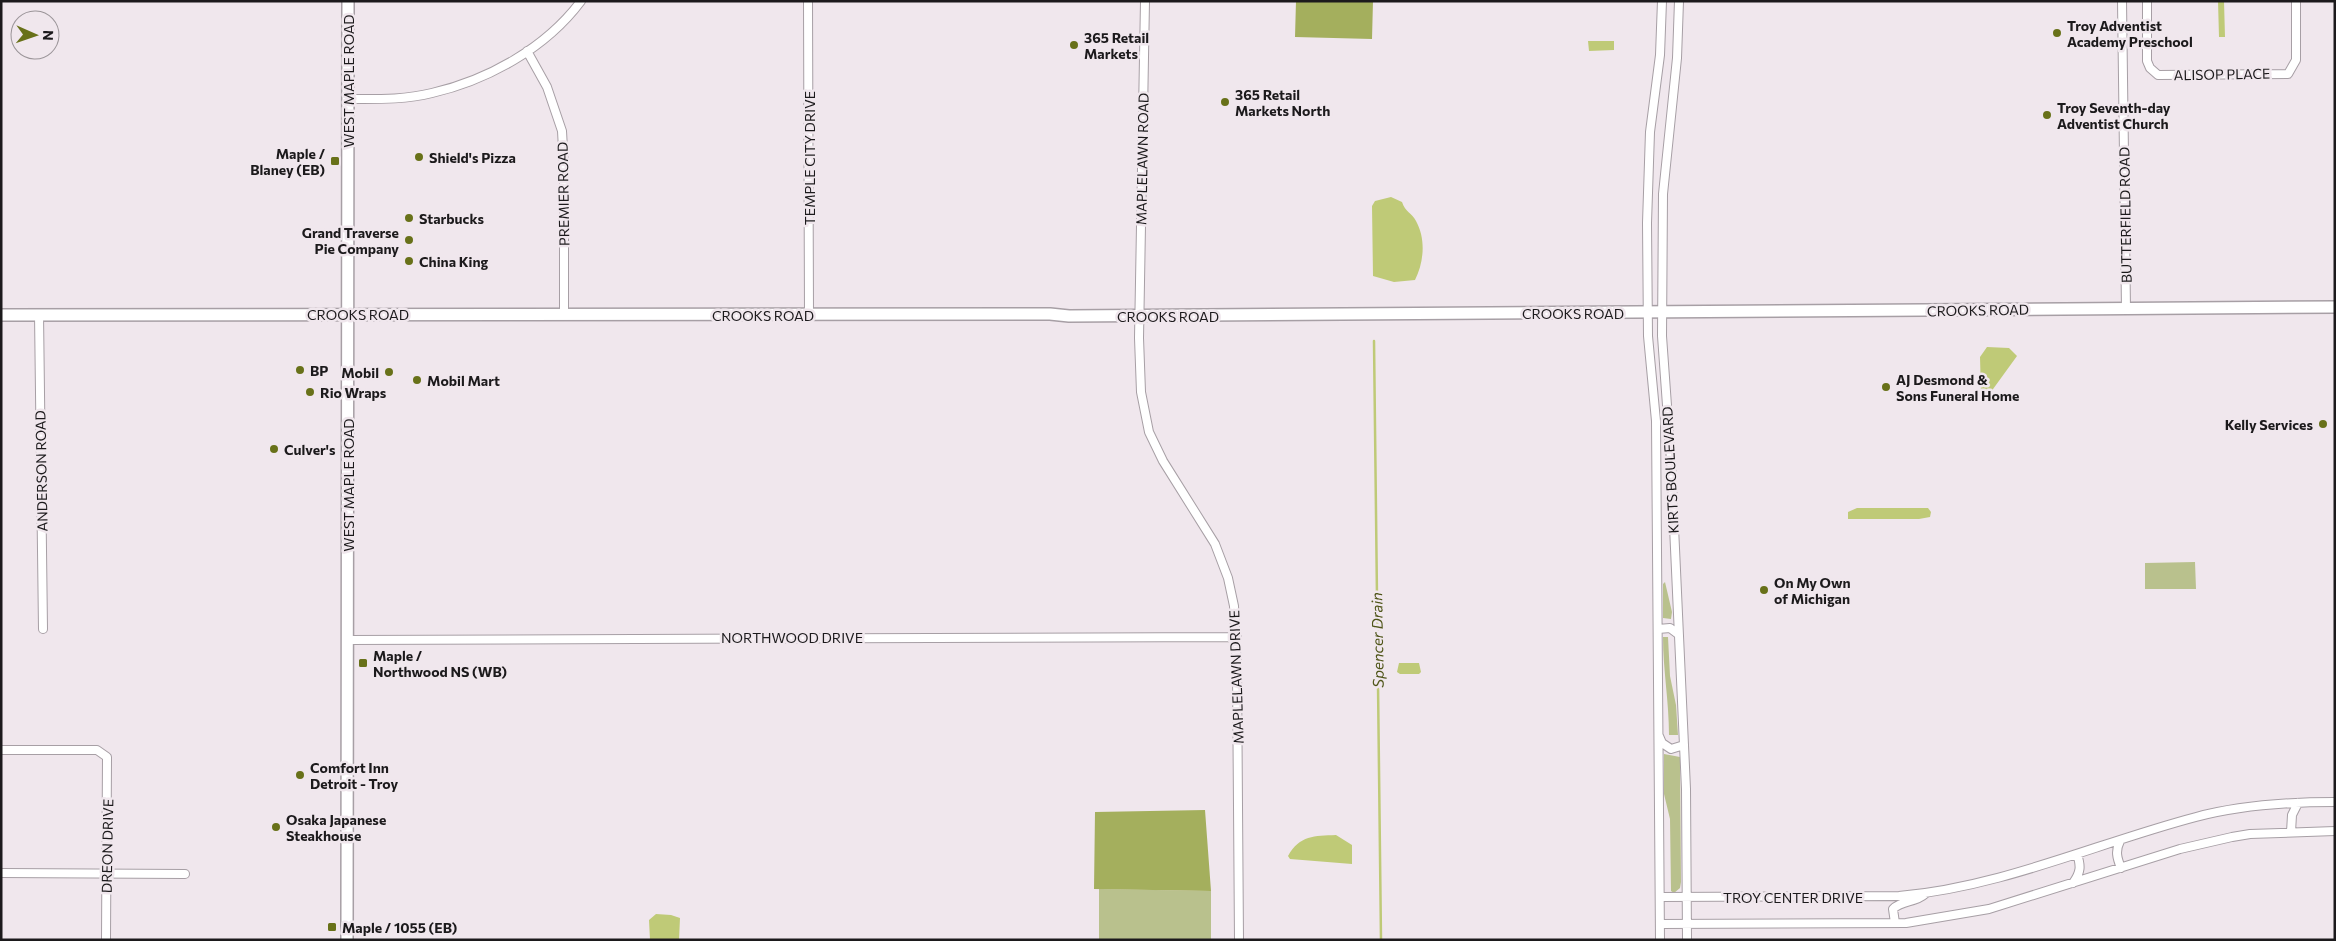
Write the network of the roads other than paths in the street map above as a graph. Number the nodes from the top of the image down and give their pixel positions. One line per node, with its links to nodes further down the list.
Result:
1 (348, 1): 11 (main road, WEST MAPLE ROAD)
2 (581, 1): 10 (street)
3 (808, 1): 20 (street, TEMPLE CITY DRIVE)
4 (1146, 1): 21 (street, MAPLELAWN ROAD)
5 (1662, 1): 14 (street, KIRTS BOULEVARD)
6 (1679, 1): 15 (street, KIRTS BOULEVARD)
7 (2122, 1): 12 (street, BUTTERFIELD ROAD)
8 (2147, 1): 9 (street, ALISOP PLACE)
9 (2296, 1)
10 (528, 50): 11 (street); 19 (street, PREMIER ROAD)
11 (348, 99): 18 (main road, WEST MAPLE ROAD)
12 (2126, 308): 13 (main road, CROOKS ROAD); 15 (main road, CROOKS ROAD)
13 (2335, 308)
14 (1647, 313): 15 (main road, CROOKS ROAD); 21 (main road, CROOKS ROAD); 23 (street, KIRTS BOULEVARD)
15 (1662, 313): 24 (street, KIRTS BOULEVARD)
16 (1, 314): 17 (main road, CROOKS ROAD)
17 (39, 314): 18 (main road, CROOKS ROAD); 22 (street, ANDERSON ROAD)
18 (349, 314): 19 (main road, CROOKS ROAD); 26 (main road, WEST MAPLE ROAD)
19 (564, 315): 20 (main road, CROOKS ROAD)
20 (809, 315): 21 (main road, CROOKS ROAD)
21 (1140, 316): 25 (street, MAPLELAWN DRIVE)
22 (43, 629)
23 (1658, 629): 24 (street); 27 (street, KIRTS BOULEVARD)
24 (1678, 634): 28 (street, KIRTS BOULEVARD)
25 (1236, 637): 26 (street, NORTHWOOD DRIVE); 49 (street, MAPLELAWN DRIVE)
26 (348, 640): 48 (main road, WEST MAPLE ROAD)
27 (1658, 734): 28 (street); 42 (street, KIRTS BOULEVARD)
28 (1684, 745): 43 (street, KIRTS BOULEVARD)
29 (1, 750): 38 (street, DREON DRIVE)
30 (2335, 802): 31 (street, TROY CENTER DRIVE)
31 (2298, 803): 32 (street); 34 (street, TROY CENTER DRIVE)
32 (2291, 832): 33 (street, TROY CENTER DRIVE); 36 (street, TROY CENTER DRIVE)
33 (2335, 832)
34 (2120, 840): 35 (street, TROY CENTER DRIVE); 36 (street)
35 (2077, 854): 40 (street); 41 (street, TROY CENTER DRIVE)
36 (2121, 868): 40 (street, TROY CENTER DRIVE)
37 (1, 872): 38 (street)
38 (107, 873): 39 (street); 47 (street, DREON DRIVE)
39 (185, 874)
40 (2073, 883): 44 (street, TROY CENTER DRIVE)
41 (1925, 894): 43 (street, TROY CENTER DRIVE); 44 (street, TROY CENTER DRIVE)
42 (1660, 897): 43 (street, TROY CENTER DRIVE); 45 (street, KIRTS BOULEVARD)
43 (1687, 897): 46 (street, KIRTS BOULEVARD)
44 (1895, 923): 46 (street, TROY CENTER DRIVE)
45 (1660, 924): 46 (street, TROY CENTER DRIVE); 50 (street, KIRTS BOULEVARD)
46 (1687, 924): 51 (street, KIRTS BOULEVARD)
47 (106, 940)
48 (347, 940)
49 (1239, 940)
50 (1660, 940)
51 (1687, 940)

